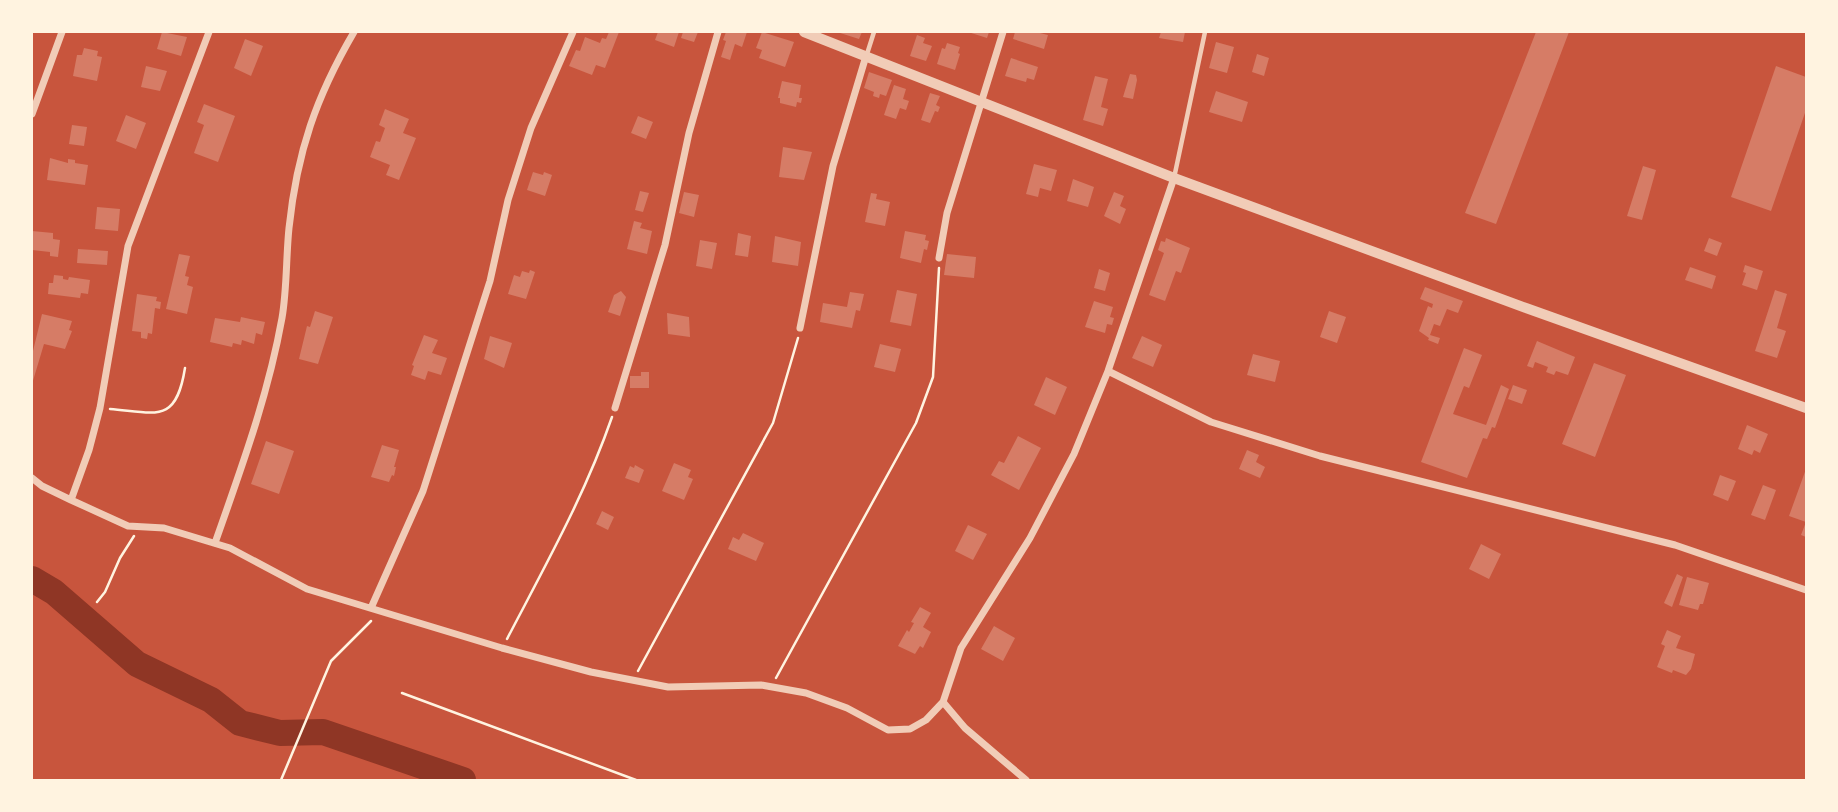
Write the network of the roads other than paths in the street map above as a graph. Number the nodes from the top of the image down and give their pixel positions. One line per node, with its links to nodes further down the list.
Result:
1 (62, 32): 12 (street)
2 (209, 32): 20 (street)
3 (354, 32): 21 (street)
4 (573, 32): 23 (street)
5 (718, 32): 17 (street)
6 (804, 32): 10 (street)
7 (874, 32): 10 (lane)
8 (1003, 32): 11 (street)
9 (1205, 32): 13 (lane)
10 (866, 56): 11 (street); 15 (street)
11 (981, 101): 13 (street); 14 (street)
12 (32, 114)
13 (1174, 178): 16 (street); 18 (street)
14 (939, 258)
15 (800, 328)
16 (1108, 371): 22 (street); 24 (street)
17 (615, 408)
18 (1807, 408)
19 (32, 478): 20 (street)
20 (71, 500): 21 (street)
21 (215, 543): 23 (street)
22 (1807, 590)
23 (371, 608): 24 (street)
24 (943, 702): 25 (street)
25 (1026, 780)

